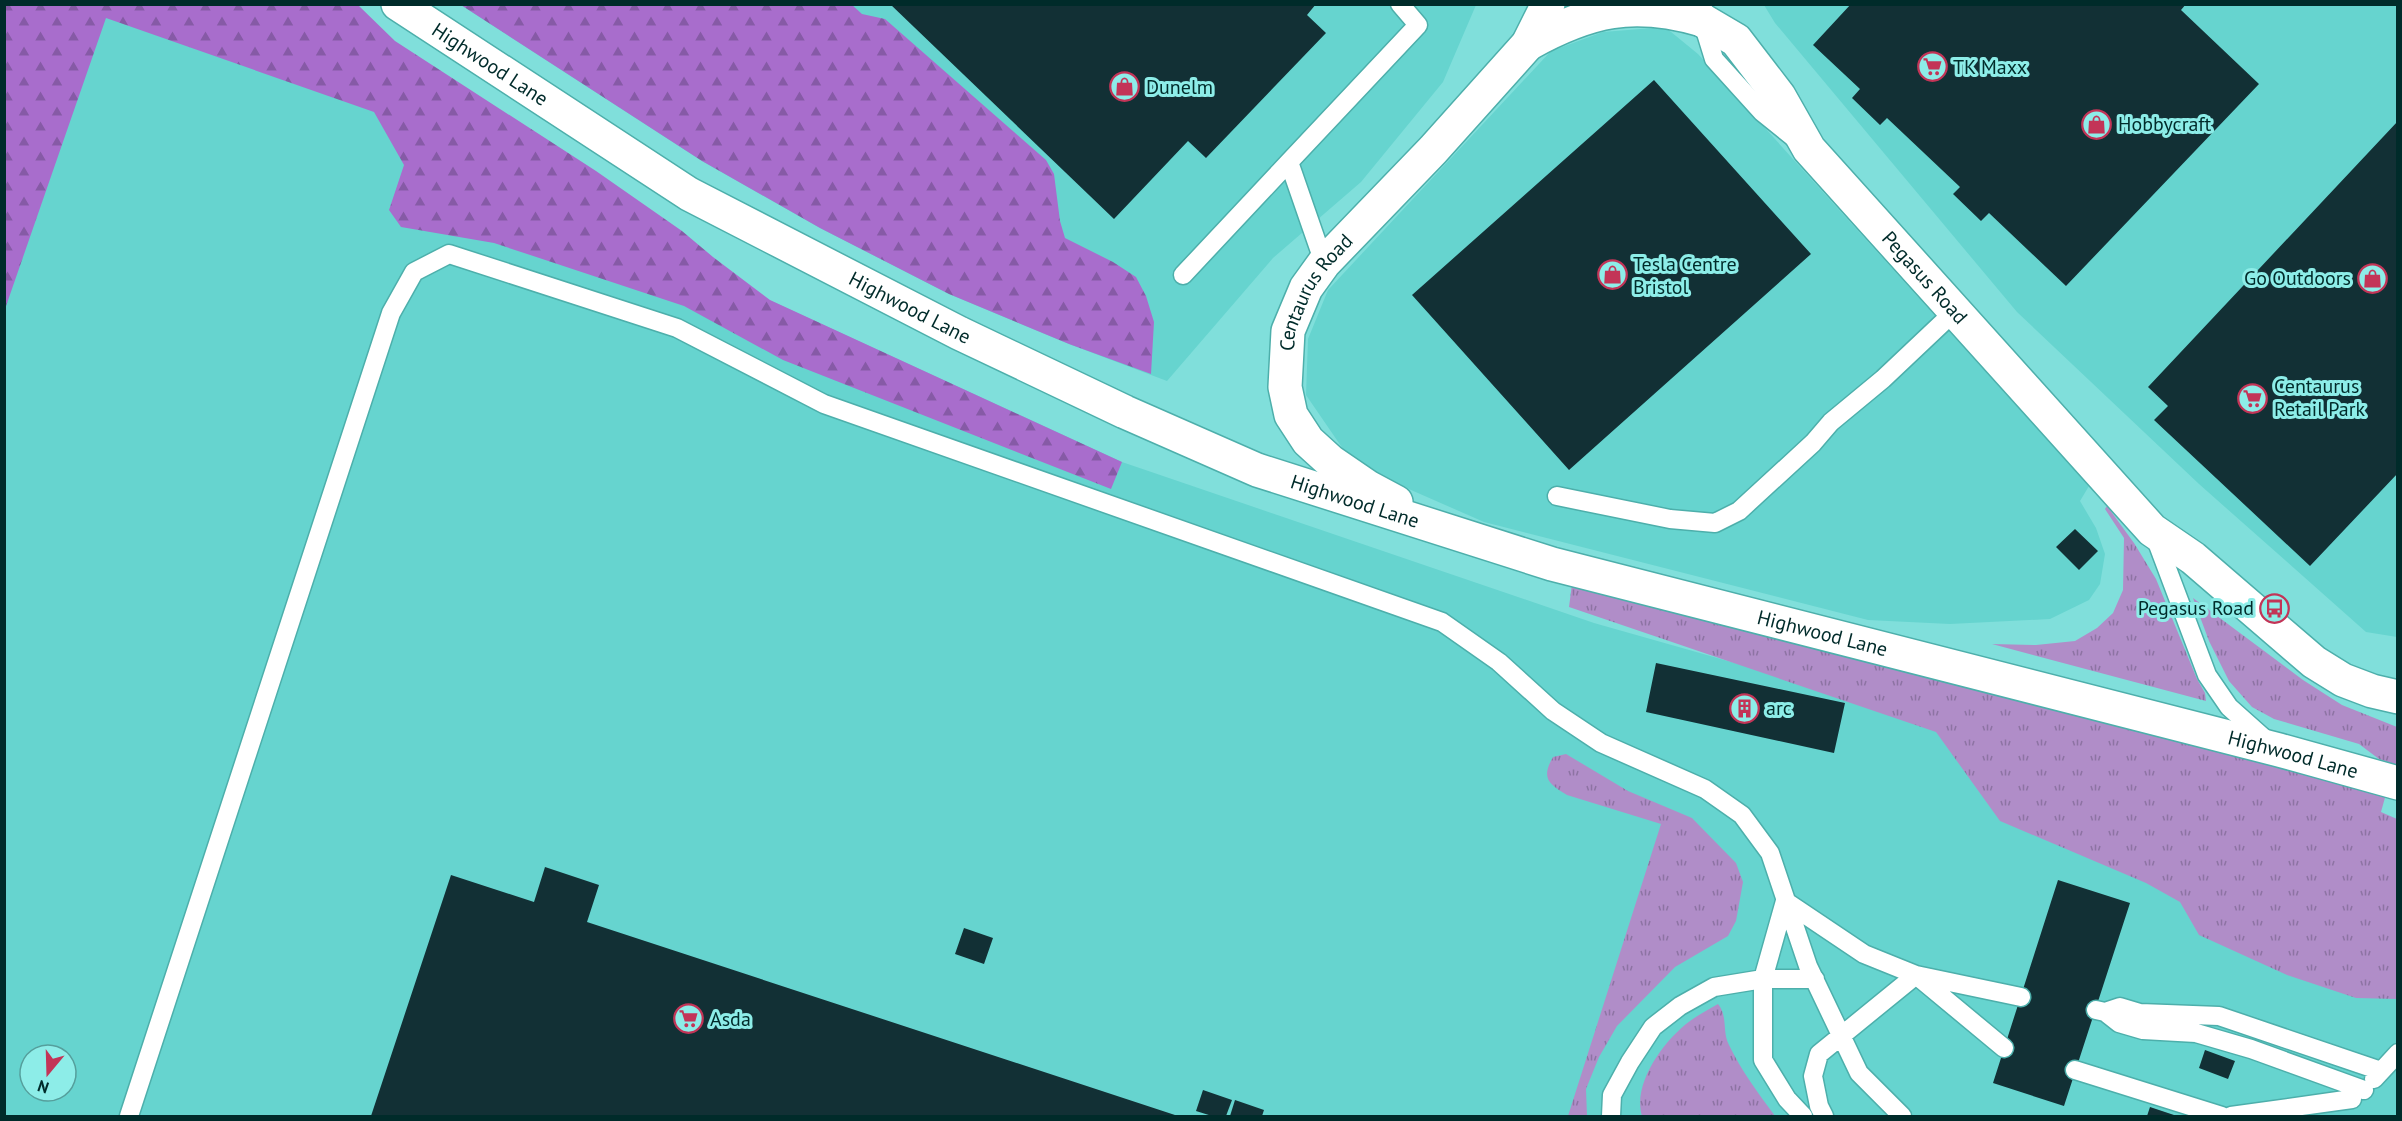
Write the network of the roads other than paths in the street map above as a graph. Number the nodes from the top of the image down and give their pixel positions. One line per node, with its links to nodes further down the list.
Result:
1 (398, 4): 12 (street, Highwood Lane)
2 (1400, 4): 6 (lane)
3 (1548, 4): 5 (street, Centaurus Road)
4 (1695, 10): 5 (street, Centaurus Road); 9 (street, Pegasus Road)
5 (1528, 44): 7 (street, Centaurus Road)
6 (1289, 162): 7 (lane); 8 (lane)
7 (1324, 263): 12 (street, Centaurus Road)
8 (1182, 275)
9 (1955, 311): 10 (lane); 11 (street, Pegasus Road)
10 (1557, 496)
11 (2152, 530): 13 (street, Pegasus Road); 14 (lane)
12 (1447, 531): 14 (street, Highwood Lane)
13 (2397, 697)
14 (2279, 750): 15 (street, Highwood Lane)
15 (2397, 783)
16 (1785, 902): 17 (lane); 18 (lane); 19 (lane); 27 (lane)
17 (1916, 975): 20 (lane); 21 (lane); 22 (lane)
18 (1763, 979): 19 (lane); 28 (lane); 29 (lane)
19 (1815, 979): 21 (lane)
20 (2021, 997)
21 (1840, 1034): 30 (lane); 31 (lane)
22 (2004, 1048)
23 (2397, 1053): 25 (lane)
24 (2075, 1070): 32 (lane)
25 (2381, 1071): 26 (lane); 26 (lane)
26 (2358, 1095): 33 (lane); 34 (lane)
27 (129, 1116)
28 (1611, 1116)
29 (1803, 1116)
30 (1824, 1116)
31 (1902, 1116)
32 (2222, 1116)
33 (2231, 1116)
34 (2319, 1116)

